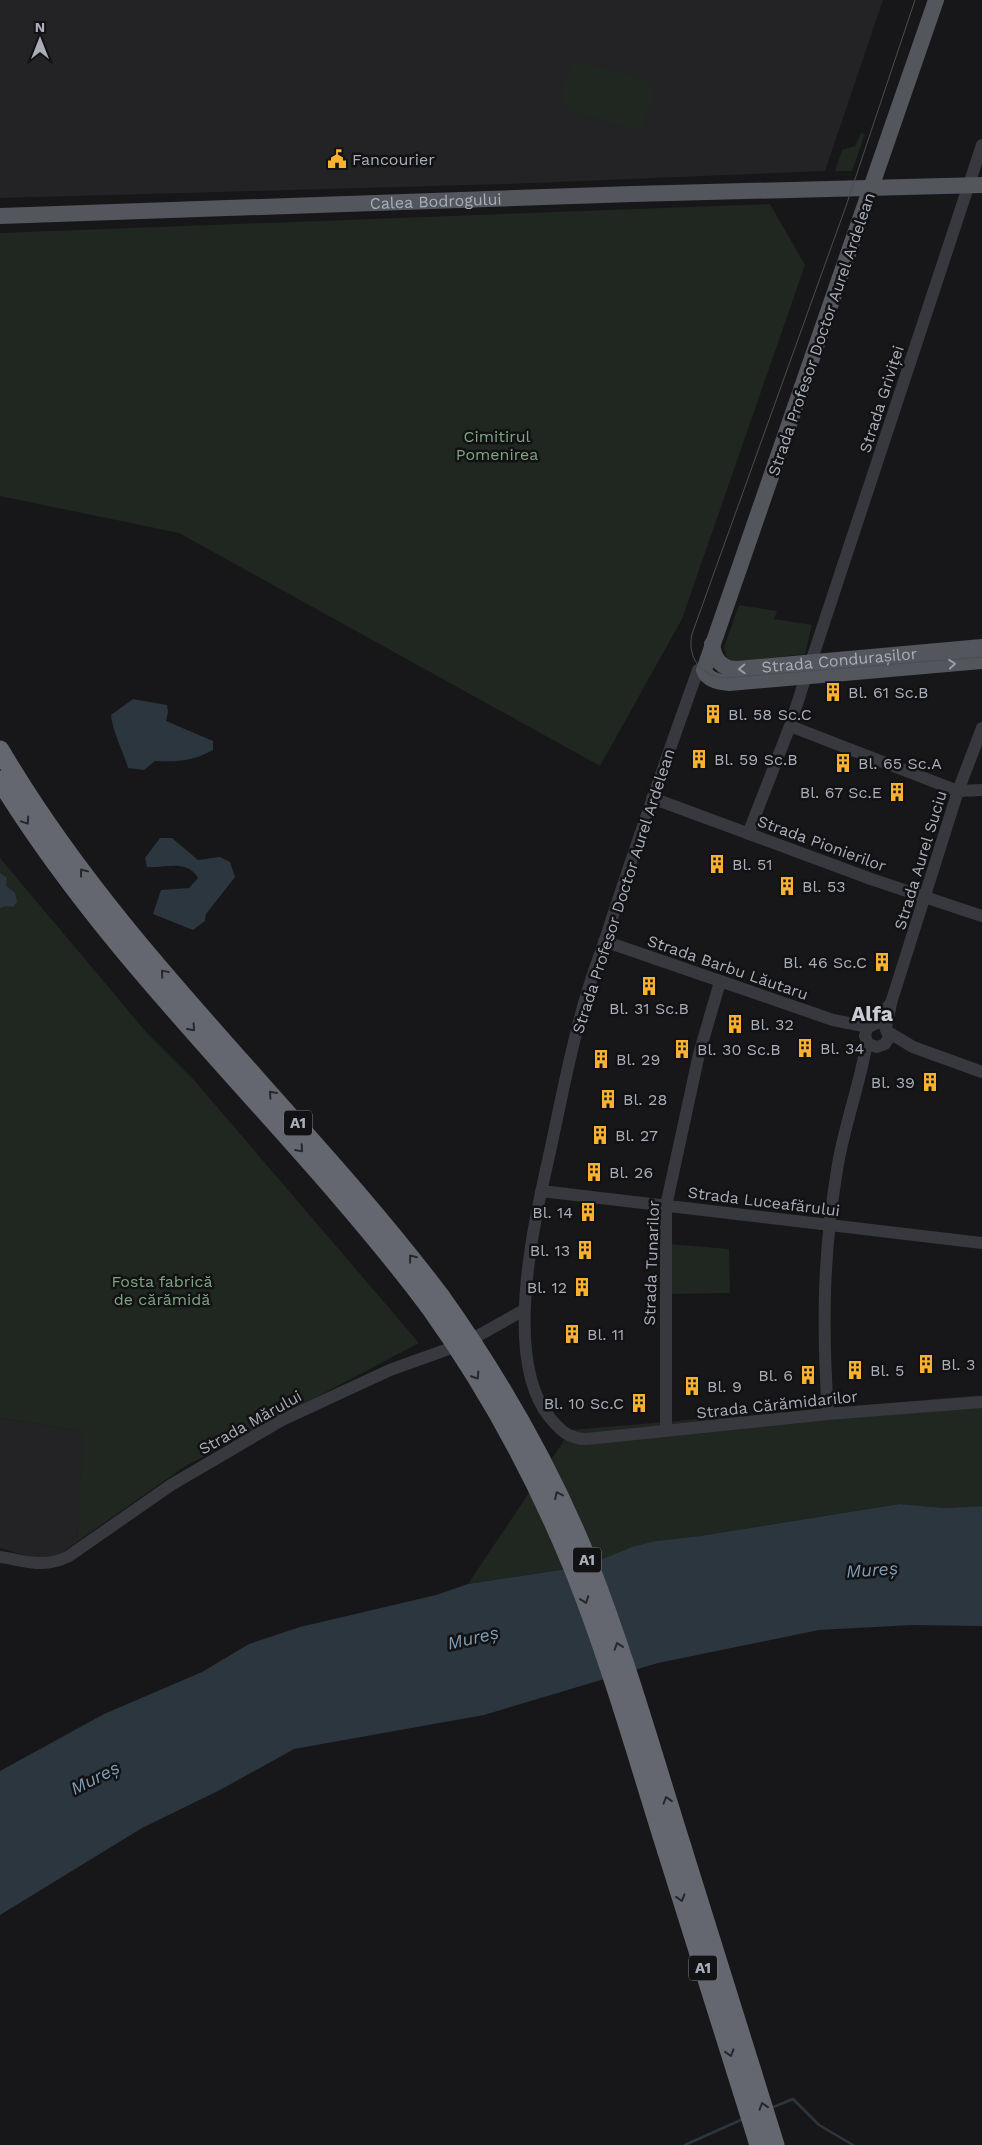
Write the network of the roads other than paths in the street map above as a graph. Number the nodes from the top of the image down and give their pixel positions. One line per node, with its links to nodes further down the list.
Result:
1 (936, 0): 4 (main road, Strada Profesor Doctor Aurel Ardelean)
2 (982, 145): 3 (street, Strada Griviței)
3 (975, 185): 4 (main road, Calea Bodrogului); 10 (street, Strada Griviței)
4 (872, 188): 5 (main road, Calea Bodrogului); 6 (main road, Strada Profesor Doctor Aurel Ardelean)
5 (0, 216)
6 (712, 644): 9 (main road, Strada Profesor Doctor Aurel Ardelean); 10 (main road, Strada Condurașilor, one-way to 6)
7 (982, 647): 10 (main road, Strada Condurașilor)
8 (982, 661): 10 (main road, Strada Condurașilor, one-way to 8)
9 (704, 668): 11 (main road); 12 (street, Strada Profesor Doctor Aurel Ardelean)
10 (808, 669): 11 (main road, Strada Condurașilor); 13 (street, Strada Griviței)
11 (715, 680): 12 (street, Strada Condurașilor)
12 (694, 681): 19 (street, Strada Profesor Doctor Aurel Ardelean)
13 (790, 726): 18 (street); 20 (street, Strada Griviței)
14 (982, 728): 18 (street, Strada Aurel Suciu)
15 (0, 750): 22 (highway, A1, one-way to 15)
16 (0, 780): 22 (highway, A1, one-way to 22)
17 (982, 790): 18 (street)
18 (958, 791): 21 (street, Strada Aurel Suciu)
19 (652, 798): 20 (street, Strada Pionierilor); 24 (street, Strada Profesor Doctor Aurel Ardelean)
20 (748, 834): 21 (street, Strada Pionierilor)
21 (925, 897): 23 (street, Strada Pionierilor); 26 (street, Strada Aurel Suciu)
22 (107, 916): 38 (highway, A1, bridge)
23 (982, 916)
24 (604, 941): 25 (street, Strada Barbu Lăutaru); 28 (street, Strada Profesor Doctor Aurel Ardelean)
25 (720, 982): 26 (street, Strada Barbu Lăutaru); 29 (street, Strada Tunarilor)
26 (877, 1035): 27 (street); 30 (street, Strada Aurel Suciu)
27 (982, 1072)
28 (541, 1191): 29 (street, Strada Luceafărului); 32 (street, Strada Profesor Doctor Aurel Ardelean)
29 (666, 1206): 30 (street, Strada Luceafărului); 35 (street, Strada Tunarilor)
30 (828, 1226): 31 (street, Strada Luceafărului); 34 (street, Strada Aurel Suciu)
31 (982, 1243)
32 (524, 1310): 36 (street, Strada Profesor Doctor Aurel Ardelean); 37 (street, Strada Mărului)
33 (982, 1402): 34 (street, Strada Cărămidarilor)
34 (828, 1414): 35 (street, Strada Cărămidarilor)
35 (666, 1432): 36 (street, Strada Cărămidarilor)
36 (575, 1439)
37 (0, 1557)
38 (765, 2140)

